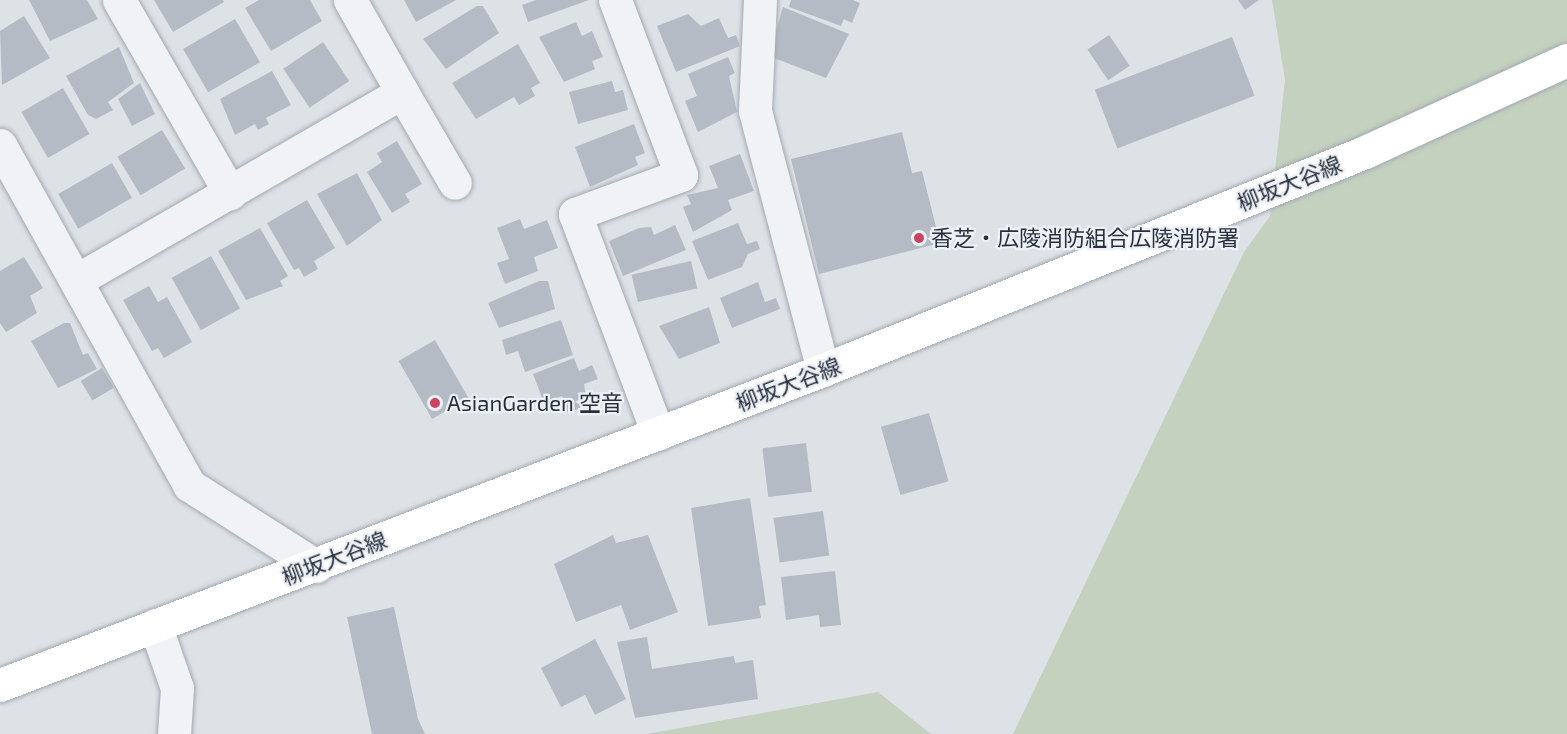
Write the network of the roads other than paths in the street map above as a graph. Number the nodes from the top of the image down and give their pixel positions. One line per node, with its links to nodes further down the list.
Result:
1 (118, 0): 9 (street)
2 (350, 0): 6 (street)
3 (615, 0): 12 (street)
4 (760, 0): 11 (street)
5 (1567, 60): 11 (street, 柳坂大谷線)
6 (402, 92): 8 (street); 9 (street)
7 (0, 145): 10 (street)
8 (455, 183)
9 (230, 193): 10 (street)
10 (77, 280): 13 (street)
11 (823, 370): 12 (street, 柳坂大谷線)
12 (658, 434): 13 (street, 柳坂大谷線)
13 (316, 566): 14 (street, 柳坂大谷線)
14 (155, 625): 15 (street, 柳坂大谷線); 16 (street)
15 (0, 685)
16 (174, 734)

